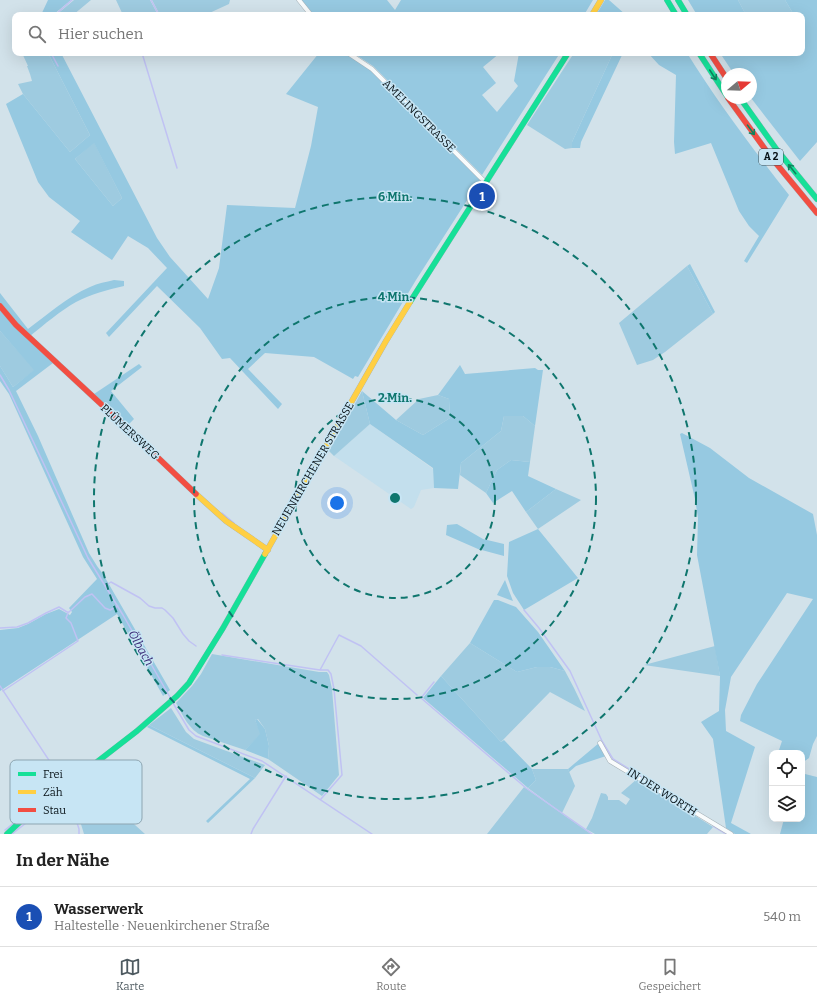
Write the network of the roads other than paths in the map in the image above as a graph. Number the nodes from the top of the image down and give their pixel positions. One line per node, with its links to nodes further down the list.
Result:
1 (299, 0): 5 (street)
2 (601, 0): 6 (main road)
3 (667, 0): 7 (main road)
4 (678, 0): 8 (main road)
5 (309, 12)
6 (594, 12)
7 (674, 12)
8 (685, 12)
9 (352, 56): 17 (street, AMELINGSTRASSE)
10 (566, 56): 17 (main road, NEUENKIRCHENER STRASSE)
11 (700, 56): 14 (main road, A 2, one-way to 14)
12 (712, 56): 13 (main road)
13 (721, 70)
14 (721, 87)
15 (733, 104): 19 (main road, A 2, one-way to 19)
16 (744, 104): 18 (main road, A 2, one-way to 16)
17 (486, 183): 21 (main road, NEUENKIRCHENER STRASSE)
18 (817, 199)
19 (817, 213)
20 (0, 306): 21 (main road, PLÜMERSWEG)
21 (268, 550): 23 (main road, NEUENKIRCHENER STRASSE)
22 (600, 743): 26 (street, IN DER WORTH)
23 (100, 760)
24 (18, 824): 25 (main road, NEUENKIRCHENER STRASSE)
25 (7, 834)
26 (731, 834)

